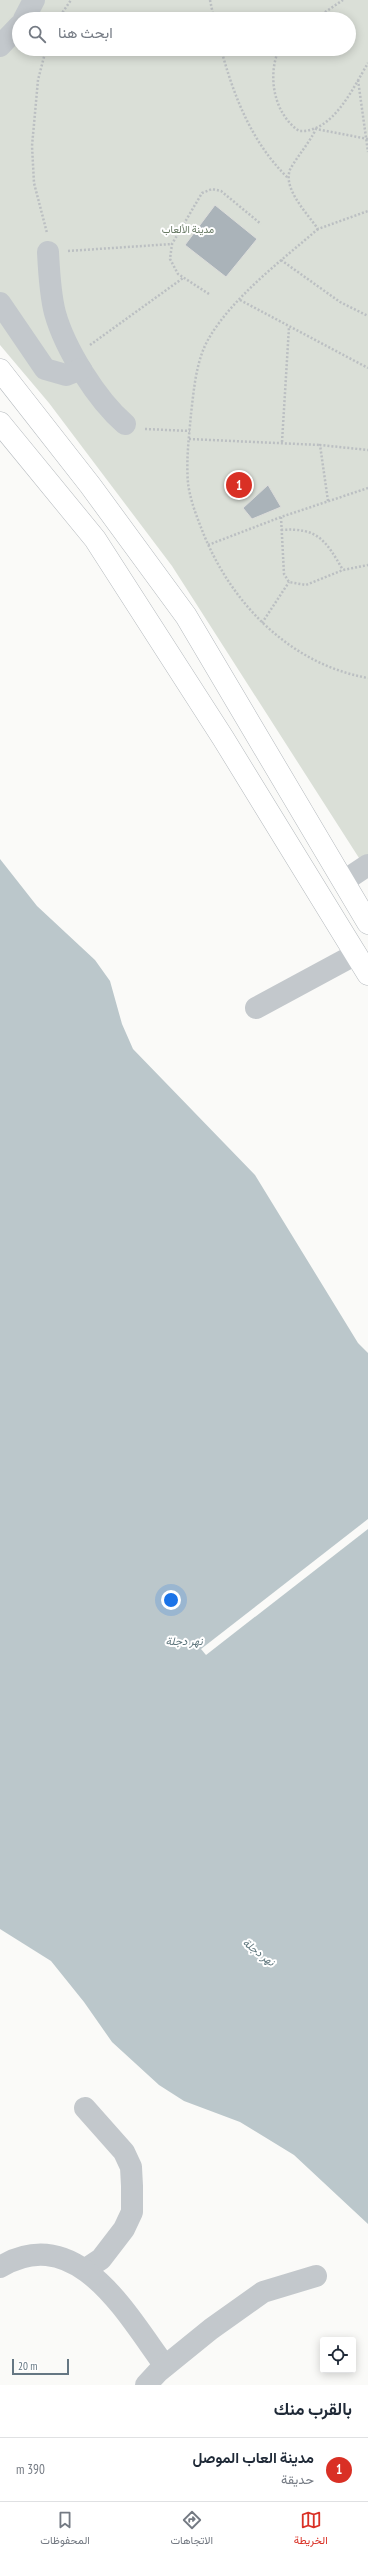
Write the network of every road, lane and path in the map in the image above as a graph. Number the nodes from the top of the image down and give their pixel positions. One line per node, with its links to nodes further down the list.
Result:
1 (34, 0): 5 (street)
2 (71, 0): 6 (path)
3 (210, 0): 7 (path)
4 (343, 0): 8 (path)
5 (28, 12)
6 (63, 12)
7 (213, 12)
8 (325, 12)
9 (12, 33): 10 (street)
10 (0, 46)
11 (44, 56): 24 (path)
12 (224, 56): 19 (path)
13 (276, 56): 16 (path)
14 (368, 63): 15 (path)
15 (358, 80): 16 (path); 17 (path)
16 (316, 129): 17 (path); 19 (path)
17 (367, 139): 18 (path)
18 (368, 152)
19 (288, 178): 22 (path)
20 (368, 211): 22 (path)
21 (261, 224): 23 (path)
22 (318, 229): 25 (path)
23 (172, 244): 24 (path); 26 (path)
24 (48, 252): 32 (street)
25 (281, 260): 28 (path); 30 (path)
26 (183, 278): 27 (path); 32 (path)
27 (209, 294)
28 (240, 300): 31 (path); 37 (path)
29 (0, 303): 32 (street)
30 (368, 316)
31 (289, 327): 33 (path); 39 (path)
32 (78, 362): 36 (street)
33 (368, 368)
34 (0, 370): 52 (main road)
35 (0, 423): 53 (main road)
36 (125, 424): 37 (path)
37 (190, 431): 38 (path)
38 (188, 440): 39 (path); 46 (path)
39 (282, 442): 40 (path)
40 (320, 445): 41 (path); 43 (path)
41 (368, 450)
42 (368, 488): 43 (path)
43 (328, 501): 44 (path)
44 (281, 517): 45 (path); 46 (path)
45 (282, 530): 48 (path); 49 (path)
46 (208, 545): 50 (path)
47 (368, 565): 48 (path)
48 (343, 570): 49 (path)
49 (289, 582): 50 (path)
50 (262, 623): 51 (path)
51 (368, 678)
52 (248, 721): 53 (main road); 55 (main road)
53 (223, 738): 57 (main road)
54 (368, 865): 55 (street)
55 (344, 881): 56 (main road)
56 (368, 923)
57 (356, 954): 58 (main road); 59 (street)
58 (368, 974)
59 (256, 1008)
60 (85, 2108): 62 (street)
61 (0, 2267): 62 (street)
62 (86, 2269): 64 (street)
63 (316, 2276): 64 (street)
64 (165, 2366): 65 (street)
65 (146, 2385)

